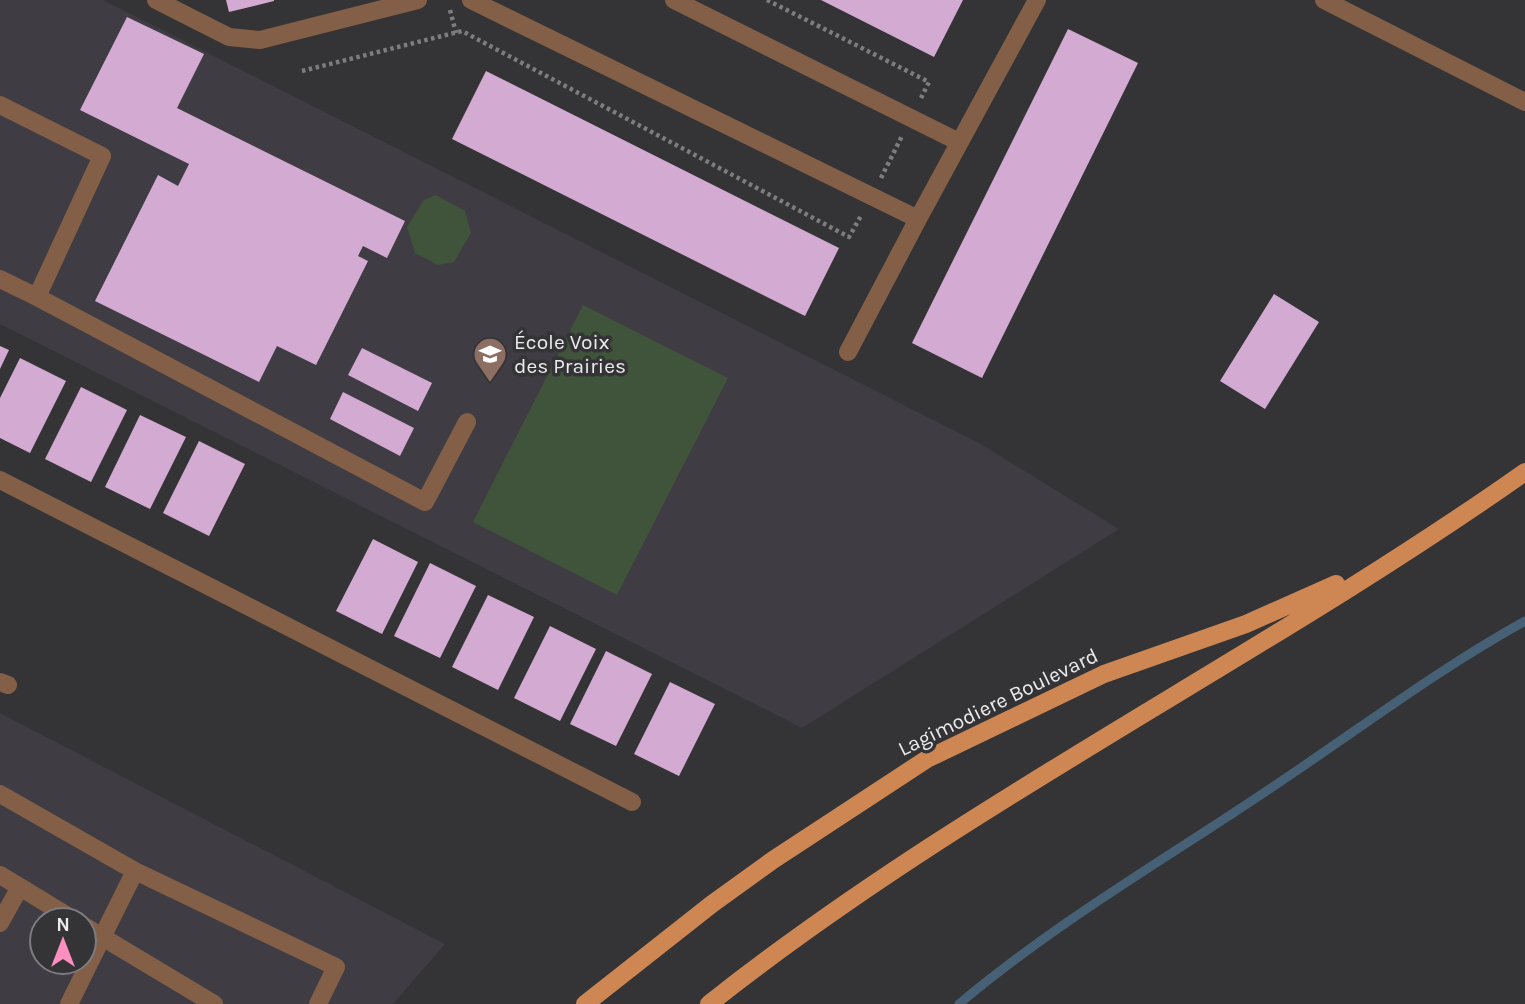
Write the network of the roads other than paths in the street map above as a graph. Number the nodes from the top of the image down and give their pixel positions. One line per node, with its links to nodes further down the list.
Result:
1 (156, 0): 2 (street)
2 (418, 0)
3 (471, 0): 10 (street)
4 (674, 0): 9 (street)
5 (1037, 0): 9 (street)
6 (1324, 0): 7 (street)
7 (1525, 102)
8 (0, 105): 12 (street)
9 (959, 142): 10 (street)
10 (918, 219): 13 (street)
11 (0, 279): 12 (street)
12 (37, 297): 14 (street)
13 (848, 352)
14 (467, 422)
15 (1525, 472): 17 (main road, Lagimodiere Boulevard)
16 (0, 480): 19 (street)
17 (1400, 555): 30 (main road, Lagimodiere Boulevard); 31 (main road, Lagimodiere Boulevard)
18 (0, 794): 20 (street)
19 (632, 802)
20 (135, 871): 26 (street); 29 (street)
21 (0, 875): 22 (street)
22 (20, 887): 23 (street); 24 (street)
23 (51, 906)
24 (0, 923)
25 (98, 935): 26 (street)
26 (102, 937): 27 (street); 28 (street)
27 (69, 1004)
28 (214, 1004)
29 (318, 1004)
30 (585, 1004)
31 (709, 1004)

